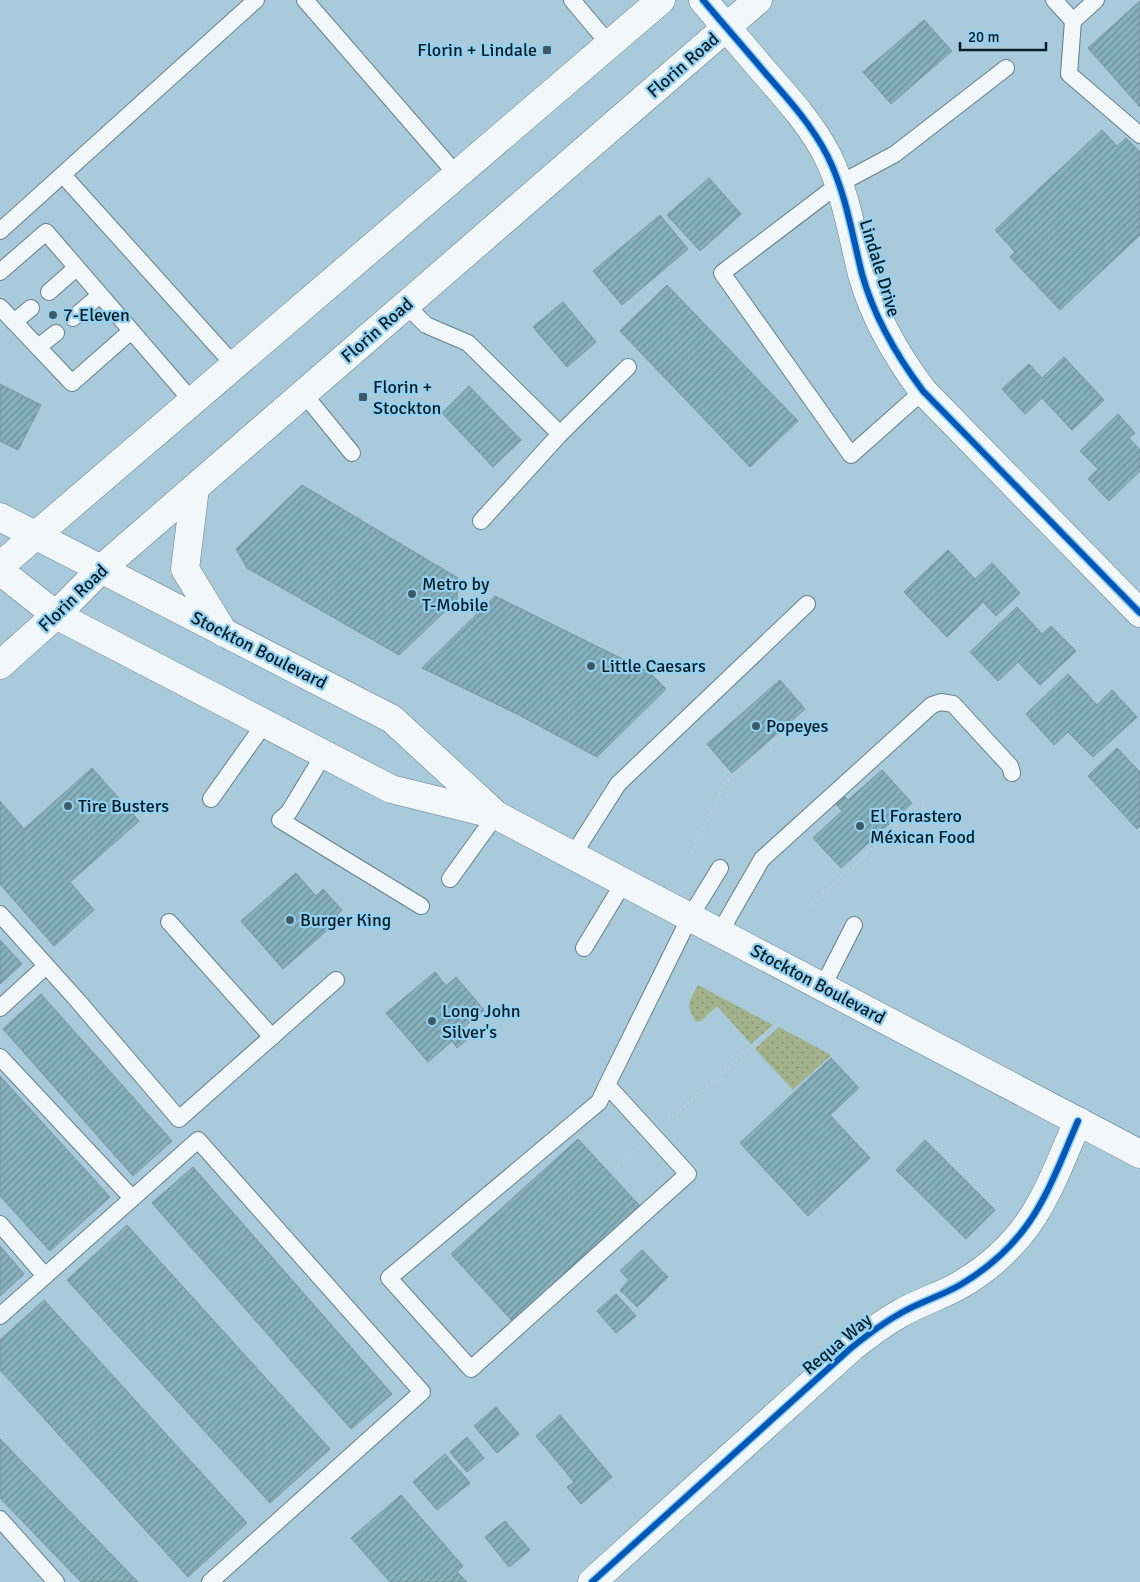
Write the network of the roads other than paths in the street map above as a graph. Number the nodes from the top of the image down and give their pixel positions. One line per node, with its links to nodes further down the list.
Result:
1 (256, 0): 14 (lane)
2 (305, 0): 15 (lane)
3 (572, 0): 11 (lane)
4 (661, 0): 11 (main road)
5 (703, 0): 10 (main road, Lindale Drive)
6 (758, 0): 10 (main road, Florin Road)
7 (1054, 0): 9 (lane)
8 (1096, 0): 9 (lane)
9 (1073, 20): 13 (lane)
10 (726, 28): 16 (main road, Lindale Drive); 22 (main road, Florin Road)
11 (610, 44): 15 (main road)
12 (1006, 68): 16 (lane)
13 (1140, 135)
14 (63, 175): 17 (lane); 30 (lane)
15 (456, 175): 30 (main road)
16 (840, 184): 32 (main road, Lindale Drive); 32 (lane)
17 (0, 231)
18 (76, 268): 19 (lane); 20 (lane); 21 (lane)
19 (0, 272)
20 (49, 292)
21 (100, 295): 25 (lane); 27 (lane)
22 (406, 305): 33 (main road, Florin Road); 35 (lane)
23 (0, 307): 26 (lane)
24 (31, 308): 26 (lane)
25 (73, 318)
26 (14, 322): 29 (lane)
27 (130, 331): 29 (lane); 34 (lane)
28 (56, 333): 29 (lane)
29 (38, 347)
30 (234, 366): 34 (main road)
31 (628, 367): 35 (lane)
32 (923, 391): 45 (main road, Lindale Drive)
33 (304, 394): 36 (lane); 37 (main road, Florin Road)
34 (192, 401): 40 (main road)
35 (560, 434): 39 (lane)
36 (352, 453)
37 (195, 488): 42 (main road, Florin Road); 47 (main road)
38 (0, 517): 40 (main road, Stockton Boulevard)
39 (481, 522)
40 (35, 535): 41 (main road); 42 (main road, Stockton Boulevard)
41 (0, 566)
42 (100, 569): 46 (main road, Florin Road); 47 (main road, Stockton Boulevard)
43 (0, 571): 46 (main road, Stockton Boulevard)
44 (807, 604): 54 (lane)
45 (1140, 613)
46 (56, 615): 48 (main road, Florin Road); 49 (main road, Stockton Boulevard)
47 (224, 633): 53 (main road, Stockton Boulevard)
48 (0, 665)
49 (265, 723): 50 (main road, Stockton Boulevard); 52 (lane)
50 (324, 754): 53 (main road, Stockton Boulevard); 58 (lane)
51 (1012, 774): 63 (lane)
52 (211, 799)
53 (496, 815): 54 (main road, Stockton Boulevard); 56 (lane)
54 (572, 855): 57 (main road, Stockton Boulevard)
55 (720, 868): 60 (lane)
56 (450, 879)
57 (624, 882): 60 (main road, Stockton Boulevard); 64 (lane)
58 (421, 906)
59 (0, 914): 65 (lane)
60 (690, 917): 63 (main road, Stockton Boulevard); 71 (lane)
61 (169, 922): 69 (lane)
62 (854, 925): 67 (lane)
63 (720, 932): 67 (main road, Stockton Boulevard)
64 (584, 948)
65 (46, 966): 68 (lane); 69 (lane)
66 (336, 980): 69 (lane)
67 (823, 986): 72 (main road, Stockton Boulevard)
68 (0, 1008)
69 (272, 1037)
70 (0, 1058): 74 (lane)
71 (607, 1085): 71 (lane)
72 (1078, 1121): 73 (main road, Stockton Boulevard); 81 (main road, Requa Way)
73 (1140, 1154)
74 (132, 1198): 76 (lane); 80 (lane)
75 (0, 1224): 76 (lane)
76 (45, 1276): 77 (lane)
77 (0, 1316)
78 (0, 1519): 79 (lane)
79 (56, 1582)
80 (210, 1582)
81 (592, 1582)

